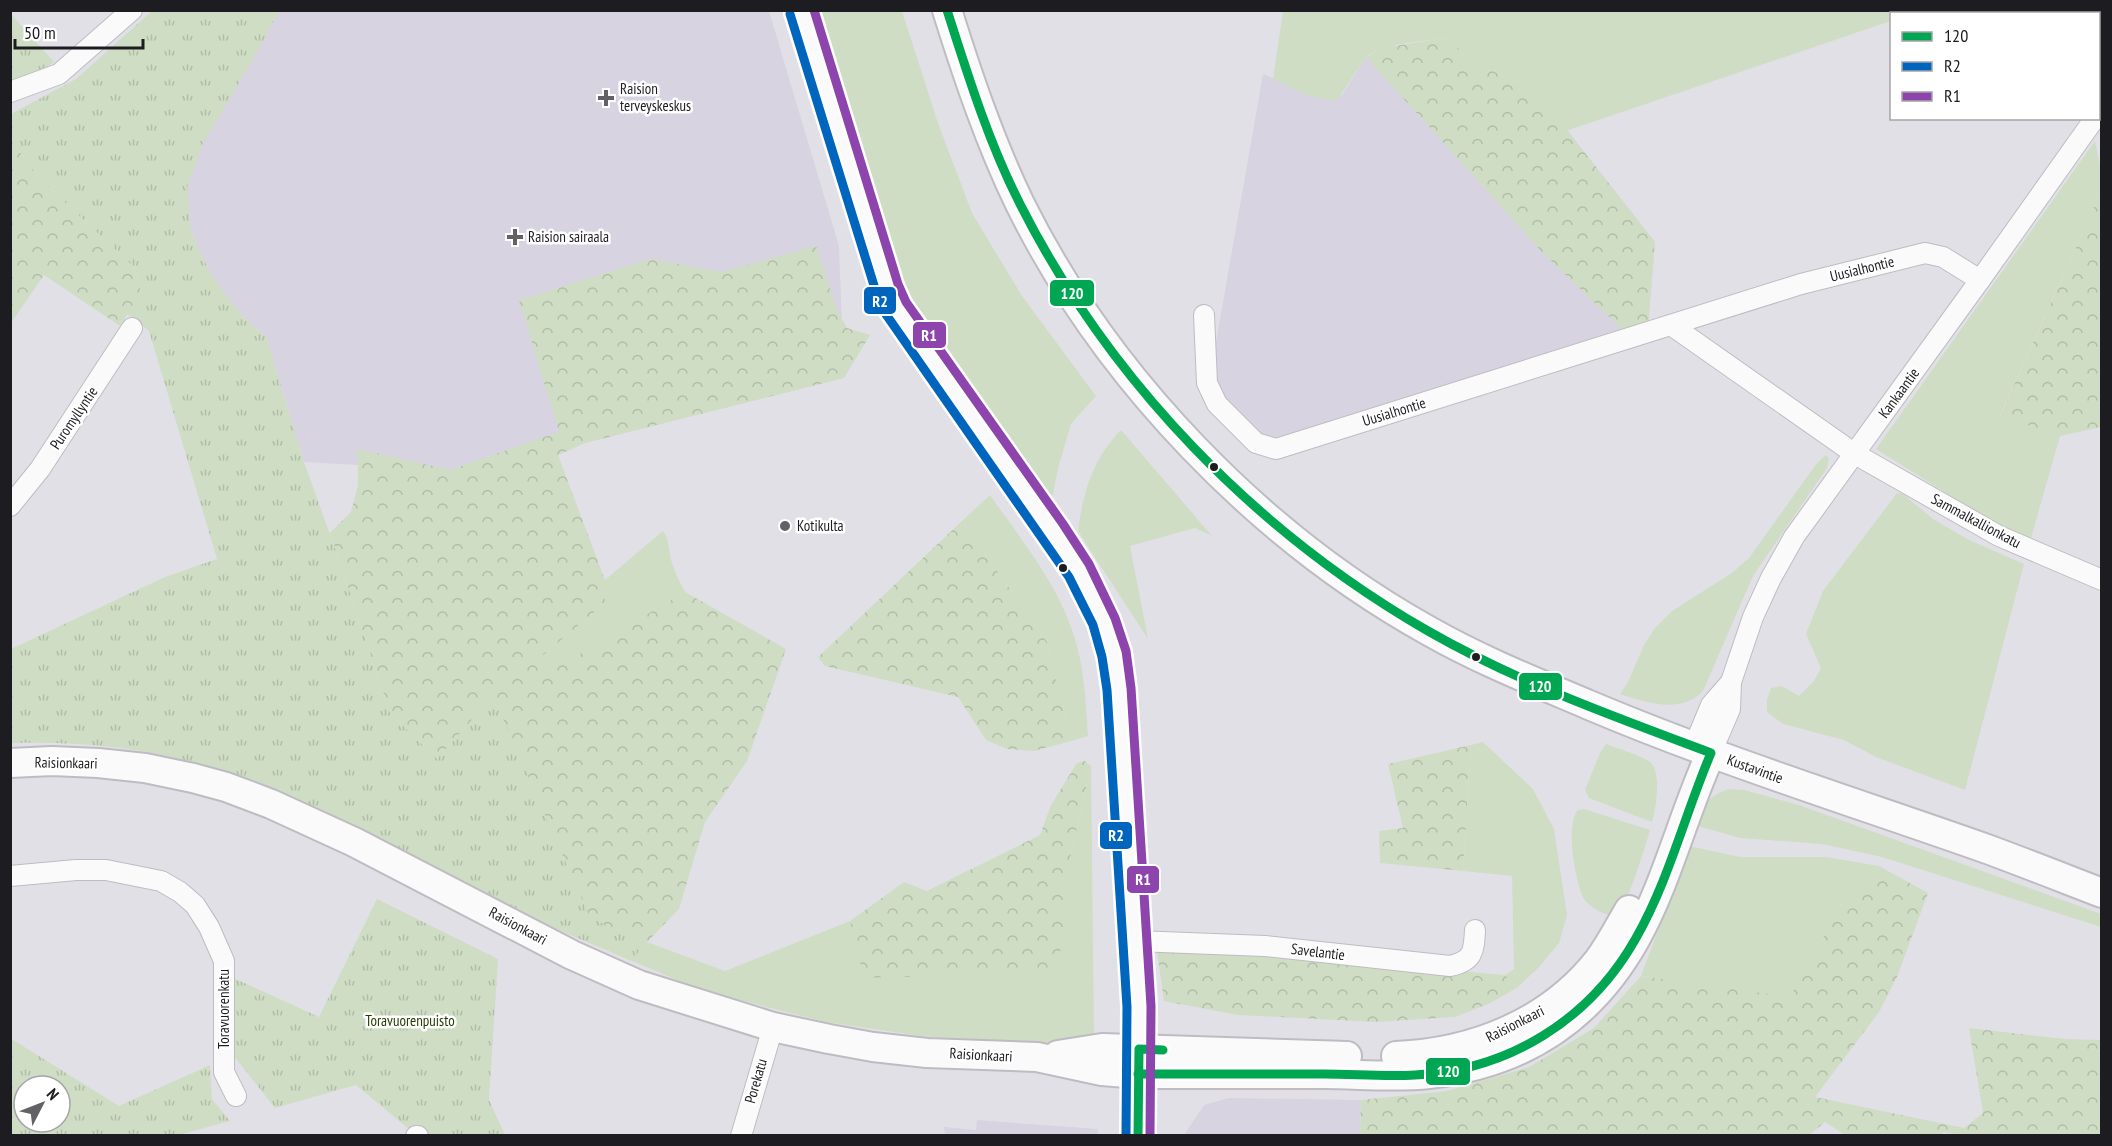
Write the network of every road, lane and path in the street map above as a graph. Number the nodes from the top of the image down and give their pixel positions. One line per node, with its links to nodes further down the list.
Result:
1 (132, 10): 4 (street)
2 (801, 10): 18 (street)
3 (947, 10): 13 (main road, Kustavintie)
4 (10, 92)
5 (2093, 120): 6 (street, Kankaantie)
6 (1980, 280): 8 (street, Uusialhontie); 10 (street, Kankaantie)
7 (1204, 315): 8 (street, Uusialhontie)
8 (1671, 325): 10 (street)
9 (132, 328): 11 (street, Puromyllyntie)
10 (1855, 454): 12 (street, Sammalkallionkatu); 13 (street, Kankaantie)
11 (10, 506)
12 (2102, 580)
13 (1702, 750): 16 (main road, Kustavintie); 20 (main road, Raisionkaari)
14 (10, 764): 19 (main road, Raisionkaari)
15 (10, 876): 21 (street, Toravuorenkatu)
16 (2102, 893)
17 (1475, 930): 18 (street, Savelantie)
18 (1136, 941): 20 (street)
19 (773, 1026): 20 (main road, Raisionkaari); 22 (street, Porekatu)
20 (1138, 1061): 23 (main road)
21 (236, 1096)
22 (741, 1136)
23 (1138, 1136)

